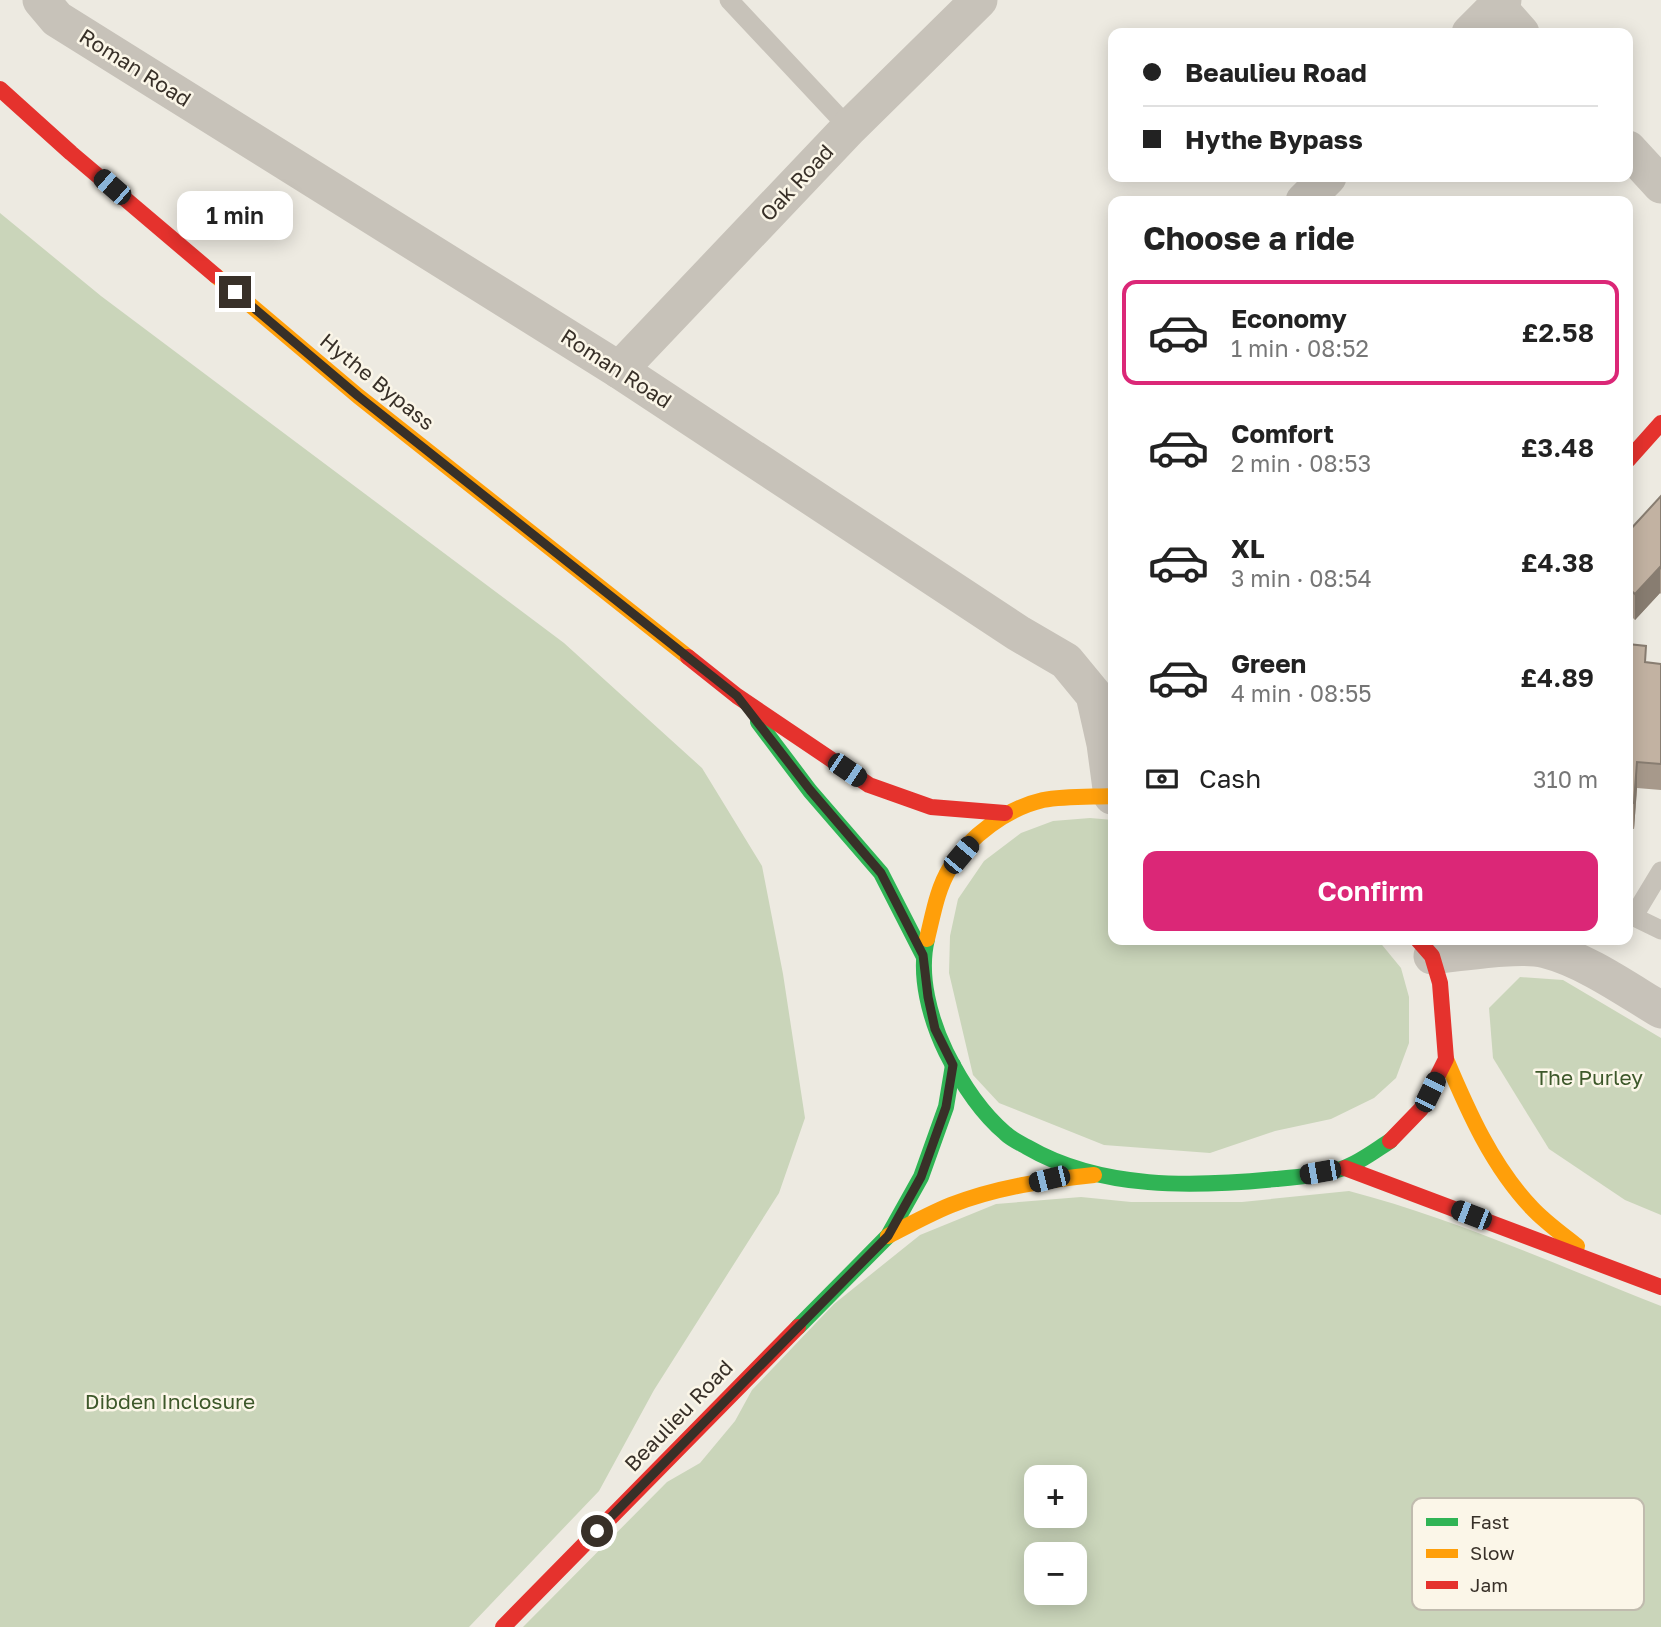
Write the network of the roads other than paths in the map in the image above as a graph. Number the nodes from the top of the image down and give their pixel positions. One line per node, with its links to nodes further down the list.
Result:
1 (41, 0): 13 (street, Roman Road)
2 (729, 0): 8 (lane)
3 (979, 0): 8 (street, Oak Road)
4 (1500, 3): 5 (street); 6 (street)
5 (1475, 28)
6 (1518, 28)
7 (0, 89): 16 (main road, Hythe Bypass)
8 (849, 128): 13 (street, Oak Road)
9 (1633, 154): 11 (street)
10 (1323, 182): 12 (street)
11 (1661, 185)
12 (1309, 196)
13 (619, 370): 17 (street, Roman Road)
14 (1661, 423): 15 (main road)
15 (1633, 454)
16 (737, 696): 19 (main road, Hythe Bypass); 26 (main road, Hythe Bypass)
17 (1108, 764)
18 (1108, 796): 19 (main road)
19 (1005, 813): 26 (main road)
20 (1661, 871): 21 (lane)
21 (1633, 912): 22 (lane)
22 (1661, 930)
23 (1503, 945): 25 (street)
24 (1532, 945): 27 (street)
25 (1425, 948): 28 (main road)
26 (923, 955): 29 (main road)
27 (1661, 1010)
28 (1446, 1059): 30 (main road); 33 (main road)
29 (953, 1065): 31 (main road); 32 (main road, Beaulieu Road)
30 (1345, 1168): 31 (main road); 33 (main road)
31 (1094, 1175): 32 (main road, Beaulieu Road)
32 (888, 1236): 35 (main road, Beaulieu Road)
33 (1596, 1263): 34 (main road)
34 (1661, 1287)
35 (503, 1627)

